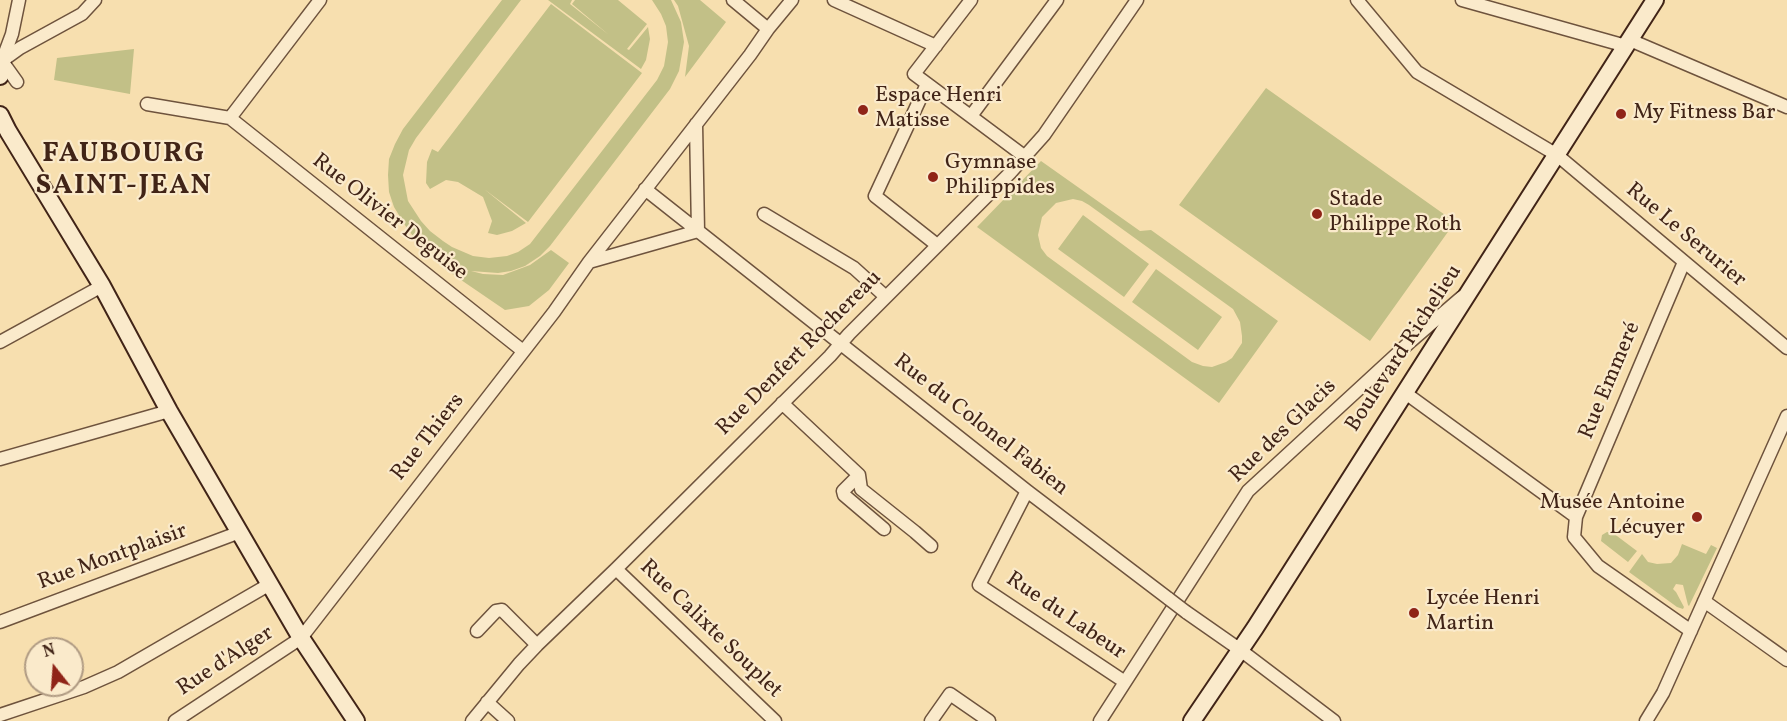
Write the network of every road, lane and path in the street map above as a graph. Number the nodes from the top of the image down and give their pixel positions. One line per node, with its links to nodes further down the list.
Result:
1 (19, 0): 16 (street)
2 (95, 0): 16 (street)
3 (320, 0): 23 (street)
4 (733, 0): 13 (street)
5 (792, 0): 13 (street)
6 (834, 0): 15 (street)
7 (971, 0): 15 (street)
8 (1057, 0): 22 (street)
9 (1137, 0): 26 (street, Rue Denfert Rochereau)
10 (1357, 0): 25 (street, Rue Le Serurier)
11 (1462, 0): 14 (street)
12 (1655, 0): 14 (main road, Boulevard Richelieu)
13 (768, 29): 24 (street)
14 (1628, 43): 20 (street); 25 (main road, Boulevard Richelieu)
15 (936, 46): 18 (street)
16 (1, 66): 17 (street)
17 (17, 82)
18 (927, 84): 22 (street); 30 (street)
19 (147, 104): 23 (street)
20 (1787, 107)
21 (0, 115): 33 (main road)
22 (971, 116): 26 (street)
23 (230, 118): 39 (street, Rue Olivier Deguise)
24 (696, 124): 27 (street, Rue Thiers); 29 (street)
25 (1557, 154): 32 (street, Rue Le Serurier); 34 (main road, Boulevard Richelieu)
26 (1024, 156): 30 (street, Rue Denfert Rochereau)
27 (645, 189): 29 (street, Rue du Colonel Fabien); 31 (street, Rue Thiers)
28 (764, 214): 35 (street)
29 (698, 231): 31 (street); 37 (street, Rue du Colonel Fabien)
30 (938, 245): 35 (street, Rue Denfert Rochereau)
31 (589, 262): 39 (street, Rue Thiers)
32 (1684, 262): 38 (street, Rue Le Serurier); 47 (street, Rue Emmeré)
33 (102, 286): 36 (street); 42 (main road)
34 (1470, 290): 40 (main road, Boulevard Richelieu); 61 (street, Rue des Glacis)
35 (886, 297): 37 (street, Rue Denfert Rochereau)
36 (0, 342)
37 (841, 343): 41 (street, Rue Denfert Rochereau); 46 (street, Rue du Colonel Fabien)
38 (1787, 348)
39 (523, 351): 57 (street, Rue Thiers)
40 (1404, 392): 47 (street); 59 (main road, Boulevard Richelieu)
41 (782, 403): 45 (street); 51 (street, Rue Denfert Rochereau)
42 (169, 411): 44 (street); 49 (main road)
43 (1787, 416): 53 (street)
44 (0, 459)
45 (859, 475): 48 (street); 50 (street)
46 (1027, 491): 59 (street, Rue du Colonel Fabien, bridge); 61 (street, Rue du Labeur)
47 (1576, 517): 56 (street)
48 (884, 529)
49 (240, 532): 52 (main road); 54 (street, Rue Montplaisir)
50 (931, 546)
51 (616, 569): 58 (street, Rue Denfert Rochereau); 64 (street, Rue Calixte Souplet)
52 (270, 584): 57 (main road); 63 (street)
53 (1704, 601): 56 (street); 60 (street)
54 (0, 622)
55 (477, 631): 58 (street)
56 (1690, 631): 75 (street)
57 (301, 638): 65 (street, Rue d'Alger); 66 (main road)
58 (537, 645): 62 (street, Rue Denfert Rochereau)
59 (1239, 649): 73 (main road, Boulevard Richelieu); 74 (street, Rue du Colonel Fabien)
60 (1787, 660)
61 (1125, 682): 72 (street, Rue des Glacis)
62 (487, 702): 67 (street, Rue Denfert Rochereau); 68 (street)
63 (0, 715)
64 (760, 716): 69 (street, Rue Calixte Souplet)
65 (175, 721)
66 (356, 721)
67 (472, 721)
68 (508, 721)
69 (775, 721)
70 (931, 721): 71 (street)
71 (989, 721)
72 (1100, 721)
73 (1192, 721)
74 (1334, 721)
75 (1646, 721)

